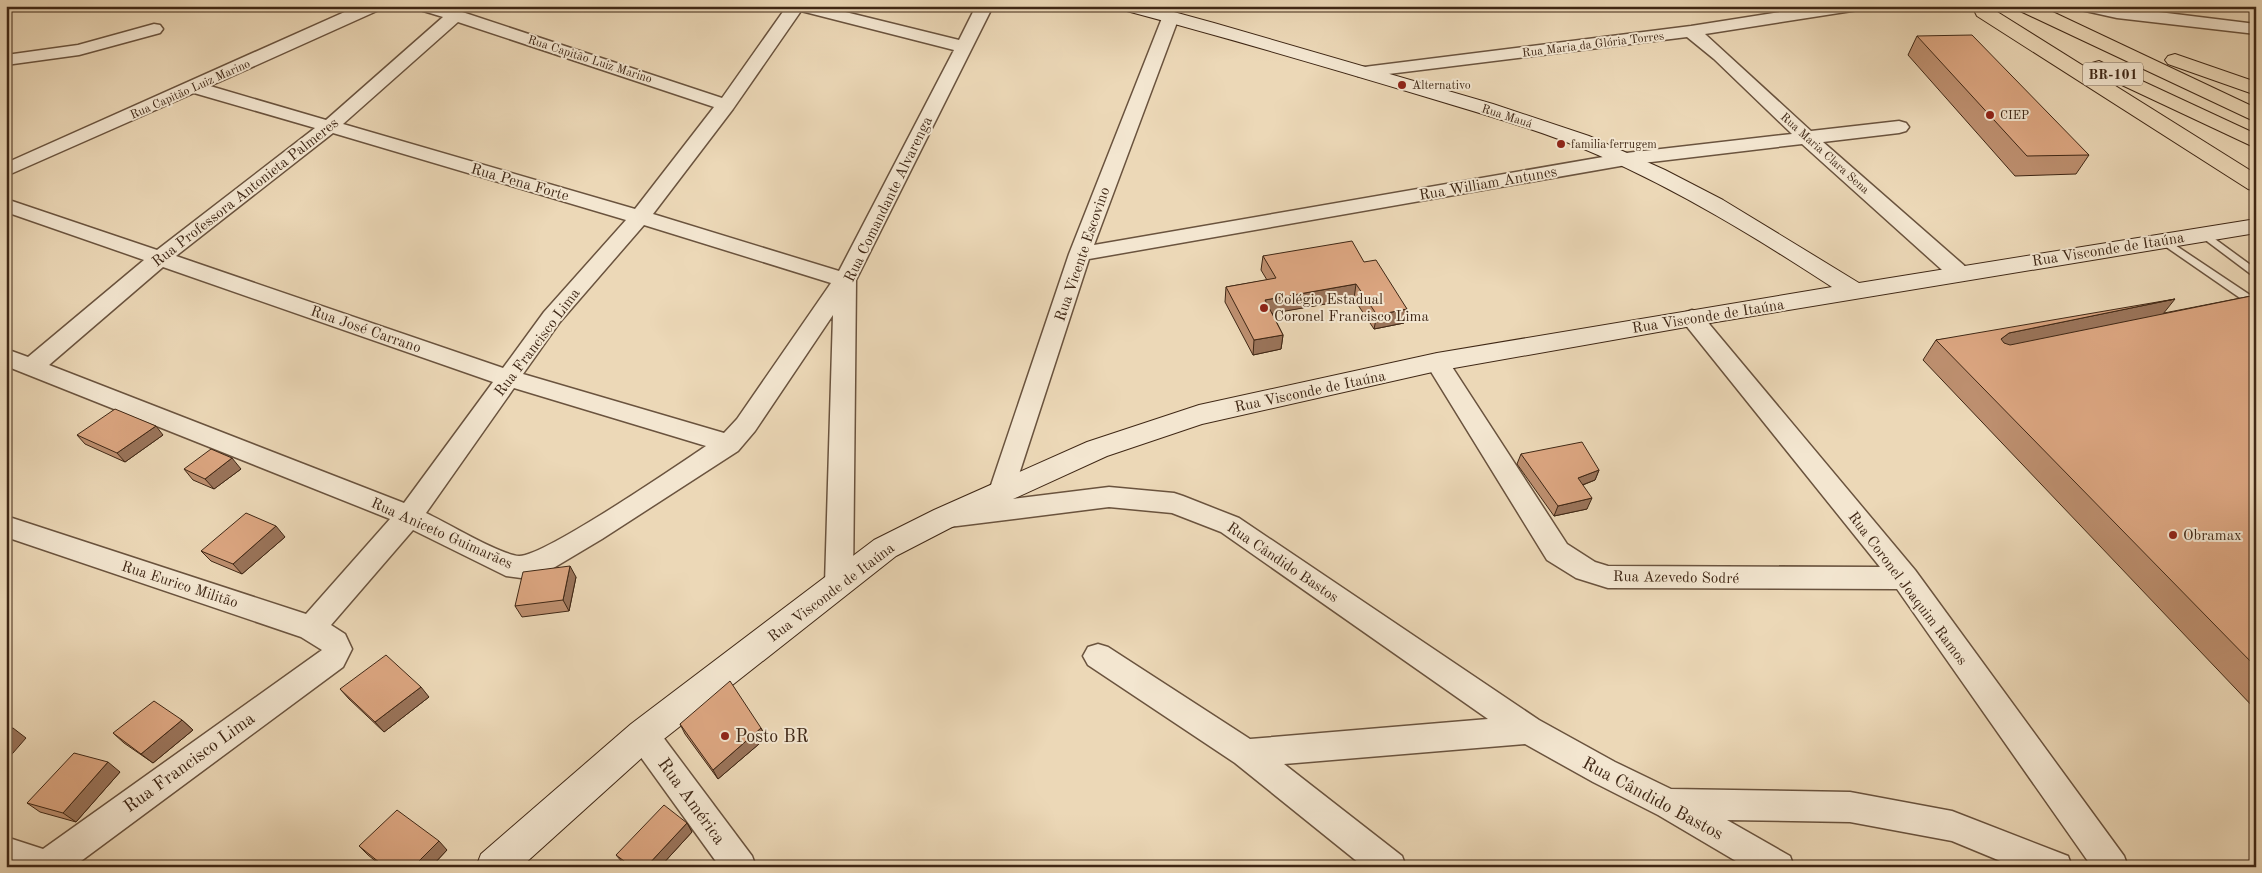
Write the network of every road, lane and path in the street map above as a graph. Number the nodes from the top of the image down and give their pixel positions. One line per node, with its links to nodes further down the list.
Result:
1 (372, 6): 21 (street, Rua Capitão Luiz Marino)
2 (426, 6): 13 (street, Rua Capitão Luiz Marino)
3 (796, 6): 23 (street, Rua Francisco Lima)
4 (800, 6): 18 (street)
5 (985, 6): 18 (street, Rua Comandante Alvarenga)
6 (1130, 6): 14 (main road, Rua Mauá)
7 (1852, 6): 10 (street, Rua Maria da Glória Torres)
8 (2025, 6): 12 (highway, BR-101)
9 (2087, 6): 16 (street)
10 (1817, 8): 17 (street, Rua Maria da Glória Torres)
11 (1977, 9): 28 (highway, BR-101); 31 (highway)
12 (2044, 14): 22 (highway); 24 (highway, BR-101)
13 (456, 15): 23 (street, Rua Capitão Luiz Marino); 25 (street, Rua Professora Antonieta Palmeres)
14 (1170, 17): 20 (main road, Rua Mauá); 37 (street, Rua Vicente Escovino)
15 (154, 29): 19 (street)
16 (2256, 29)
17 (1691, 31): 20 (street, Rua Maria da Glória Torres); 27 (street, Rua Maria Clara Sena)
18 (965, 47): 41 (street, Rua Comandante Alvarenga)
19 (6, 60)
20 (1364, 72): 29 (main road, Rua Mauá)
21 (194, 87): 25 (street, Rua Pena Forte); 30 (street, Rua Capitão Luiz Marino)
22 (2256, 89)
23 (726, 105): 33 (street, Rua Francisco Lima)
24 (2256, 116)
25 (330, 127): 33 (street, Rua Pena Forte); 38 (street, Rua Professora Antonieta Palmeres)
26 (1899, 127): 27 (street, Rua William Antunes)
27 (1808, 139): 29 (street, Rua William Antunes); 39 (street, Rua Maria Clara Sena)
28 (2256, 142)
29 (1626, 159): 37 (street, Rua William Antunes); 42 (main road, Rua Mauá)
30 (6, 170)
31 (2256, 184)
32 (6, 205): 38 (street, Rua José Carrano)
33 (640, 217): 41 (street, Rua Pena Forte); 49 (street, Rua Francisco Lima)
34 (2256, 226): 35 (main road, Rua Visconde de Itaúna)
35 (2204, 234): 36 (main road, Rua Visconde de Itaúna); 40 (lane)
36 (2163, 240): 39 (main road, Rua Visconde de Itaúna); 43 (lane)
37 (1080, 254): 51 (street, Rua Vicente Escovino)
38 (160, 258): 48 (street, Rua Professora Antonieta Palmeres); 49 (street, Rua José Carrano)
39 (1960, 273): 42 (main road, Rua Visconde de Itaúna)
40 (2256, 275)
41 (845, 280): 50 (street, Rua Aniceto Guimarães); 56 (street, Rua Comandante Alvarenga)
42 (1856, 292): 45 (main road, Rua Visconde de Itaúna)
43 (2256, 305): 44 (lane)
44 (2236, 309)
45 (1692, 318): 47 (main road, Rua Visconde de Itaúna); 55 (street, Rua Coronel Joaquim Ramos)
46 (6, 357): 48 (street, Rua Aniceto Guimarães)
47 (1437, 362): 51 (main road, Rua Visconde de Itaúna); 55 (street, Rua Azevedo Sodré)
48 (32, 366): 52 (street, Rua Aniceto Guimarães)
49 (508, 378): 50 (street, Rua José Carrano); 52 (street, Rua Francisco Lima)
50 (729, 444): 52 (street, Rua Aniceto Guimarães)
51 (1002, 494): 53 (main road, Rua Visconde de Itaúna)
52 (409, 516): 57 (street, Rua Francisco Lima)
53 (944, 518): 56 (main road, Rua Visconde de Itaúna); 60 (street, Rua Cândido Bastos)
54 (6, 526): 57 (street, Rua Eurico Militão)
55 (1905, 578): 71 (street, Rua Coronel Joaquim Ramos)
56 (839, 584): 61 (main road, Rua Visconde de Itaúna)
57 (311, 628): 59 (street, Rua Eurico Militão)
58 (1098, 656): 62 (street)
59 (332, 658): 65 (street, Rua Francisco Lima)
60 (1528, 730): 62 (street); 63 (street, Rua Cândido Bastos)
61 (643, 734): 66 (main road, Rua Visconde de Itaúna); 67 (street, Rua América)
62 (1246, 753): 68 (street)
63 (1669, 804): 69 (street, Rua Cândido Bastos); 70 (street)
64 (6, 853): 65 (street)
65 (47, 867)
66 (494, 867)
67 (740, 867)
68 (1390, 867)
69 (1778, 867)
70 (2056, 867)
71 (2112, 867)

